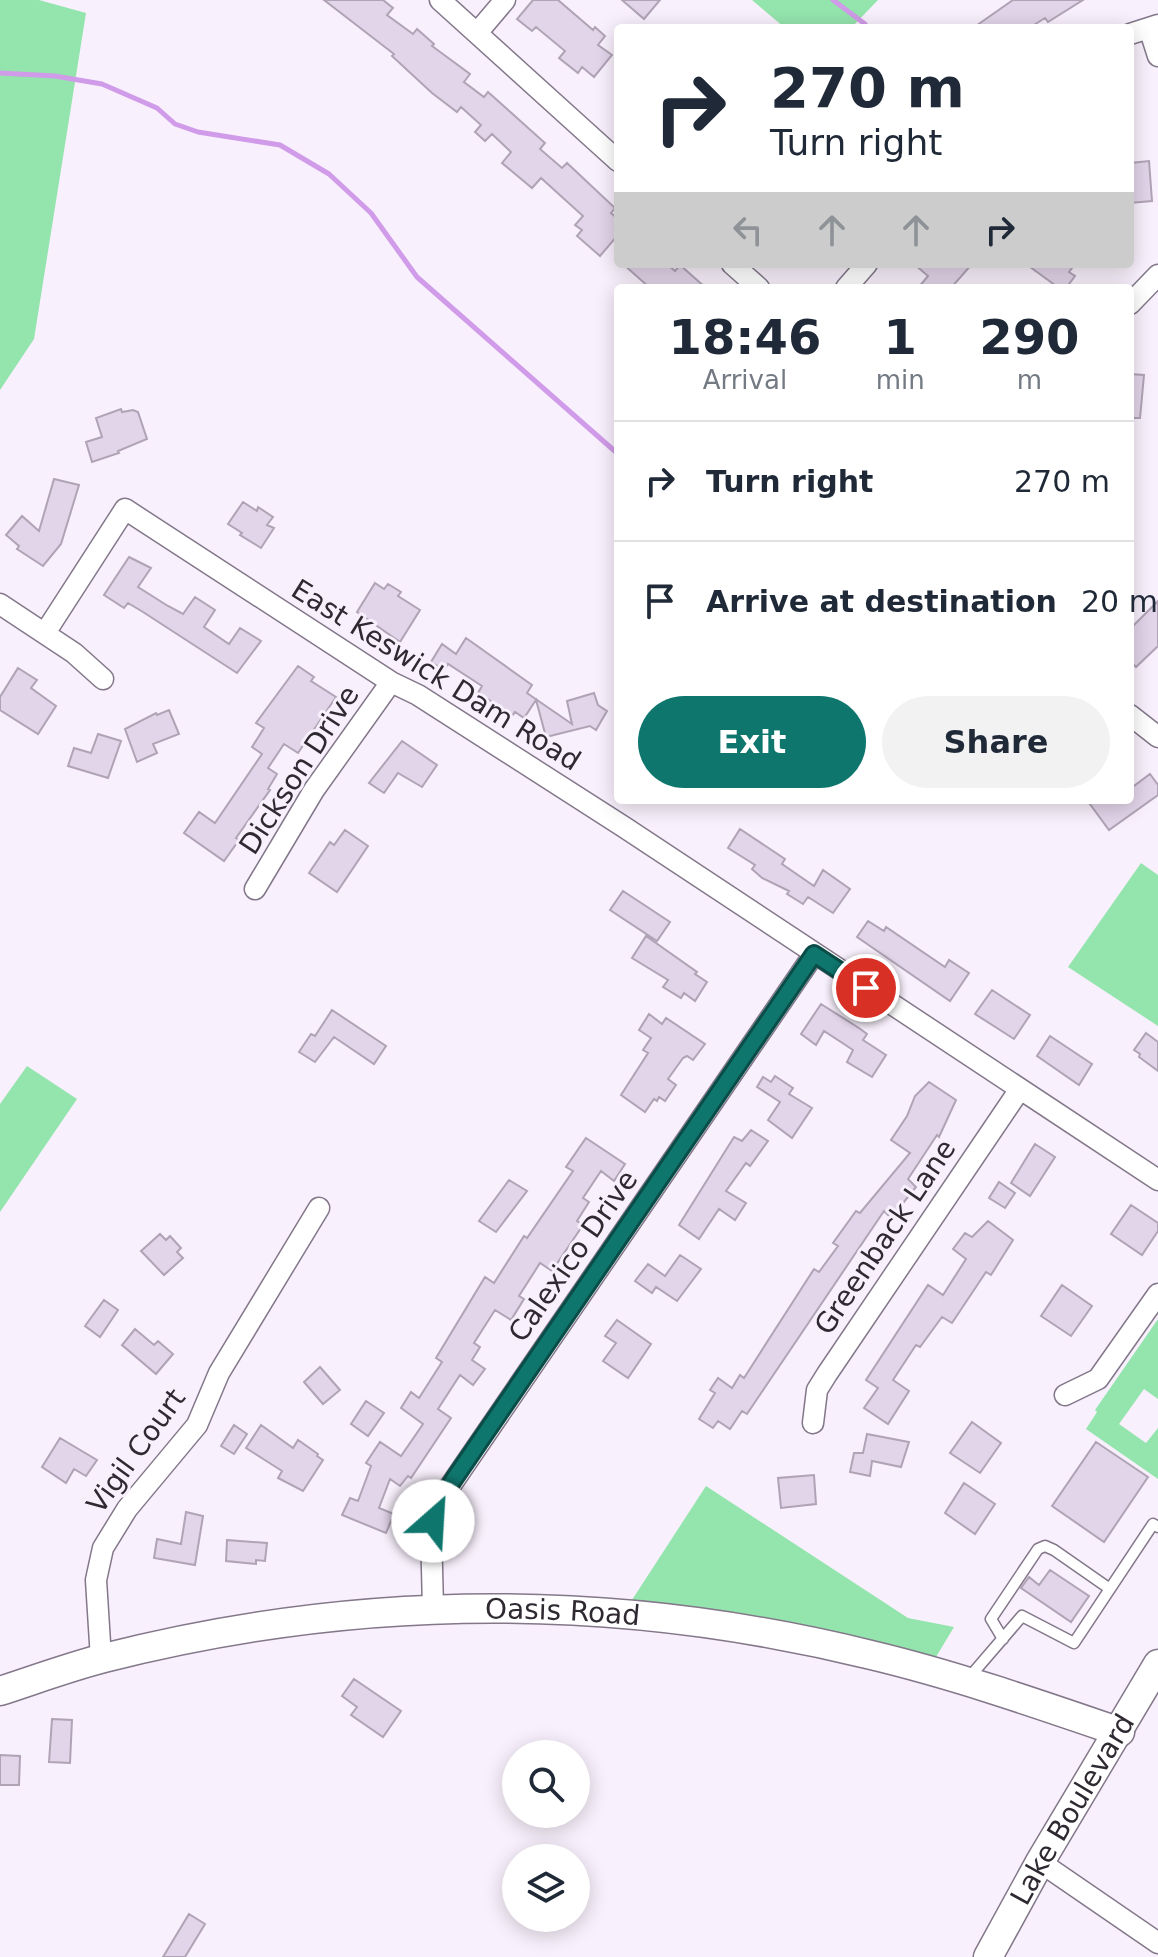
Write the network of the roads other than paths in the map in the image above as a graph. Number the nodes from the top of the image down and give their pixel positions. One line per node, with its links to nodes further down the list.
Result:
1 (440, 0): 4 (street)
2 (505, 0): 4 (street)
3 (1146, 29): 5 (street)
4 (477, 33): 6 (street)
5 (1158, 56)
6 (614, 157)
7 (736, 268): 10 (street)
8 (864, 268): 11 (street)
9 (1158, 275): 12 (street)
10 (754, 284)
11 (850, 284)
12 (1134, 300)
13 (0, 604): 14 (street)
14 (45, 633): 15 (street); 16 (street, East Keswick Dam Road)
15 (103, 679)
16 (391, 682): 19 (street, Dickson Drive); 20 (street, East Keswick Dam Road)
17 (1134, 718): 18 (street)
18 (1158, 737)
19 (255, 889)
20 (814, 954): 21 (street, East Keswick Dam Road); 29 (street, Calexico Drive)
21 (1020, 1089): 22 (street, East Keswick Dam Road); 26 (street, Greenback Lane)
22 (1158, 1180)
23 (319, 1208): 31 (street, Vigil Court)
24 (1158, 1294): 25 (street)
25 (1065, 1395)
26 (813, 1423)
27 (1158, 1527): 28 (lane)
28 (1110, 1589): 30 (lane); 30 (lane)
29 (433, 1608): 31 (main road, Oasis Road); 33 (main road, Oasis Road)
30 (1003, 1639): 33 (lane)
31 (101, 1659): 34 (main road, Oasis Road)
32 (1158, 1664): 35 (main road, Lake Boulevard)
33 (965, 1682): 35 (main road, Oasis Road)
34 (0, 1691)
35 (1120, 1732): 36 (main road, Lake Boulevard)
36 (1040, 1862): 37 (street); 38 (main road, Lake Boulevard)
37 (1158, 1943)
38 (988, 1957)

